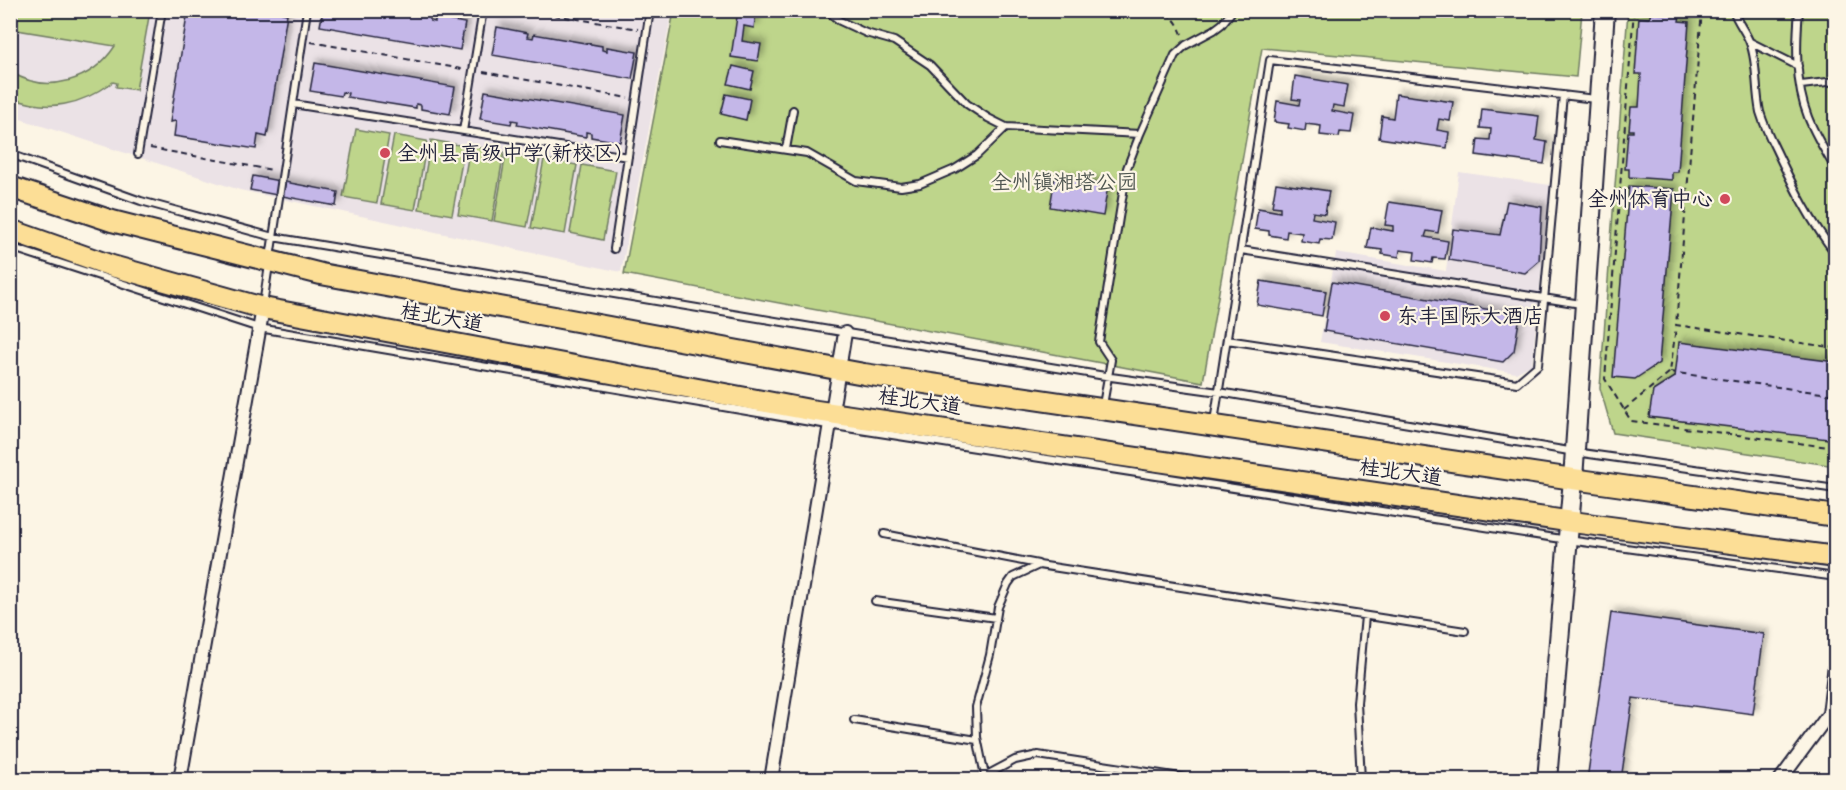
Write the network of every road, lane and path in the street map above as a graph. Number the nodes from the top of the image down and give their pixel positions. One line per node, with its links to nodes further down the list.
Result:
1 (162, 10): 28 (lane)
2 (307, 10): 22 (lane)
3 (483, 10): 25 (lane)
4 (523, 10): 14 (path)
5 (650, 10): 14 (lane)
6 (826, 10): 24 (lane)
7 (1145, 10): 16 (path)
8 (1233, 10): 16 (lane)
9 (1605, 10): 21 (main road)
10 (1634, 10): 57 (path)
11 (1702, 10): 46 (path)
12 (1733, 10): 15 (lane)
13 (1799, 10): 17 (lane)
14 (647, 31): 32 (lane)
15 (1750, 42): 17 (lane); 41 (lane)
16 (1186, 45): 26 (lane)
17 (1798, 66): 19 (lane)
18 (1836, 81): 19 (lane)
19 (1801, 85): 33 (lane)
20 (1563, 95): 21 (lane); 40 (lane); 43 (lane)
21 (1599, 99): 44 (main road)
22 (293, 104): 25 (lane); 34 (lane)
23 (793, 110): 29 (lane)
24 (1006, 127): 26 (lane); 29 (lane)
25 (463, 131): 32 (lane)
26 (1140, 134): 53 (lane)
27 (720, 140): 29 (lane)
28 (139, 146): 31 (lane); 34 (path)
29 (786, 150)
30 (10, 154): 37 (lane)
31 (138, 154)
32 (628, 157): 39 (lane)
33 (1836, 170)
34 (283, 172): 37 (lane)
35 (10, 187): 42 (main road, 桂北大道)
36 (10, 230): 45 (main road, 桂北大道)
37 (273, 237): 42 (lane); 48 (lane)
38 (10, 247): 47 (lane)
39 (614, 249)
40 (1240, 250): 43 (lane); 49 (lane)
41 (1836, 254)
42 (270, 261): 45 (lane); 51 (main road, 桂北大道)
43 (1544, 298): 44 (lane); 49 (lane)
44 (1585, 305): 61 (main road)
45 (263, 308): 47 (street); 58 (main road, 桂北大道)
46 (1676, 326): 50 (path); 52 (path)
47 (260, 328): 58 (lane); 78 (street)
48 (845, 333): 51 (street); 53 (lane)
49 (1227, 340): 54 (lane)
50 (1836, 348)
51 (838, 369): 56 (main road, 桂北大道); 58 (street)
52 (1670, 372): 55 (path); 57 (path)
53 (1108, 377): 54 (lane); 56 (lane)
54 (1219, 392): 59 (lane); 61 (lane)
55 (1836, 395)
56 (1102, 409): 59 (main road, 桂北大道)
57 (1624, 410): 60 (path)
58 (829, 419): 65 (main road, 桂北大道); 79 (street)
59 (1214, 426): 62 (main road, 桂北大道)
60 (1836, 448)
61 (1575, 452): 62 (main road); 63 (lane)
62 (1573, 479): 64 (main road, 桂北大道); 65 (main road)
63 (1836, 489)
64 (1836, 516)
65 (1569, 531): 67 (main road, 桂北大道); 69 (lane); 82 (main road)
66 (884, 534): 68 (lane)
67 (1836, 557)
68 (1039, 565): 71 (lane); 72 (lane)
69 (1836, 577)
70 (875, 601): 72 (lane)
71 (1365, 616): 73 (lane); 81 (lane)
72 (996, 618): 76 (lane)
73 (1465, 631)
74 (1836, 657): 83 (street)
75 (854, 720): 76 (lane)
76 (978, 740): 77 (lane)
77 (984, 778): 80 (lane)
78 (180, 780)
79 (771, 780)
80 (1200, 780)
81 (1361, 780)
82 (1547, 780)
83 (1780, 780)

